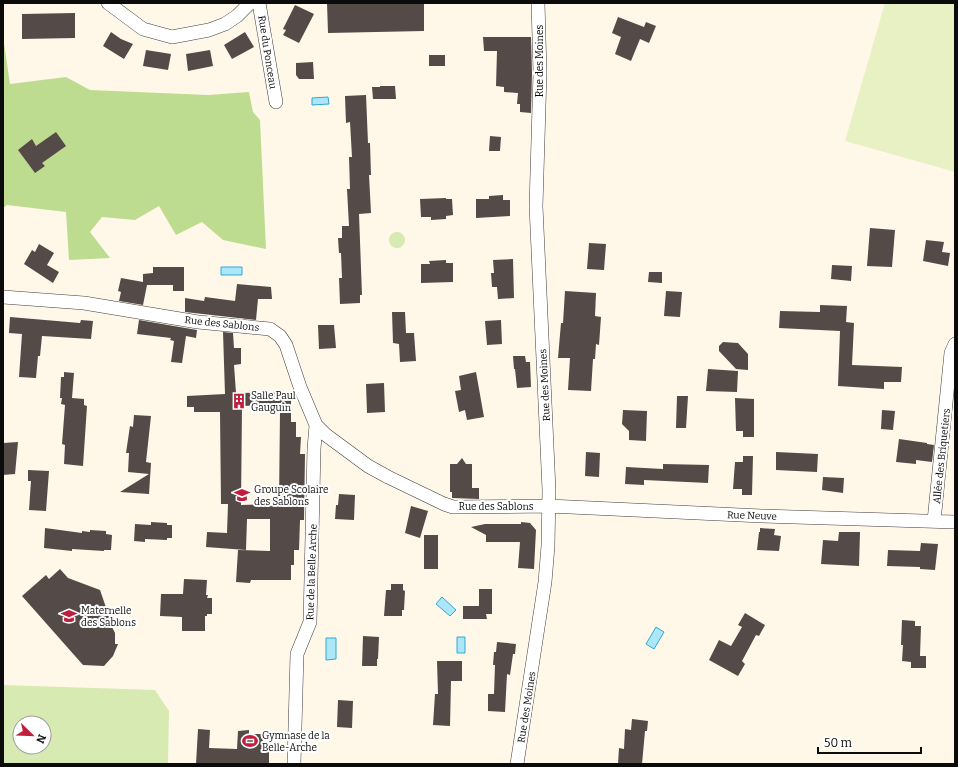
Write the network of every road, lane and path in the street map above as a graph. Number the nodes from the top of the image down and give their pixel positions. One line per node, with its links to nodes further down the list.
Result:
1 (108, 3): 2 (street, Rue du Ponceau)
2 (250, 3)
3 (260, 3): 5 (street, Rue du Ponceau)
4 (538, 3): 9 (street, Rue des Moines)
5 (276, 102)
6 (3, 297): 8 (street, Rue des Sablons)
7 (955, 344): 10 (street, Allée des Briquetiers)
8 (316, 425): 9 (street, Rue des Sablons); 12 (street, Rue de la Belle Arche)
9 (549, 506): 10 (street, Rue Neuve); 13 (street, Rue des Moines)
10 (934, 521): 11 (street, Rue Neuve)
11 (955, 522)
12 (294, 764)
13 (517, 764)

